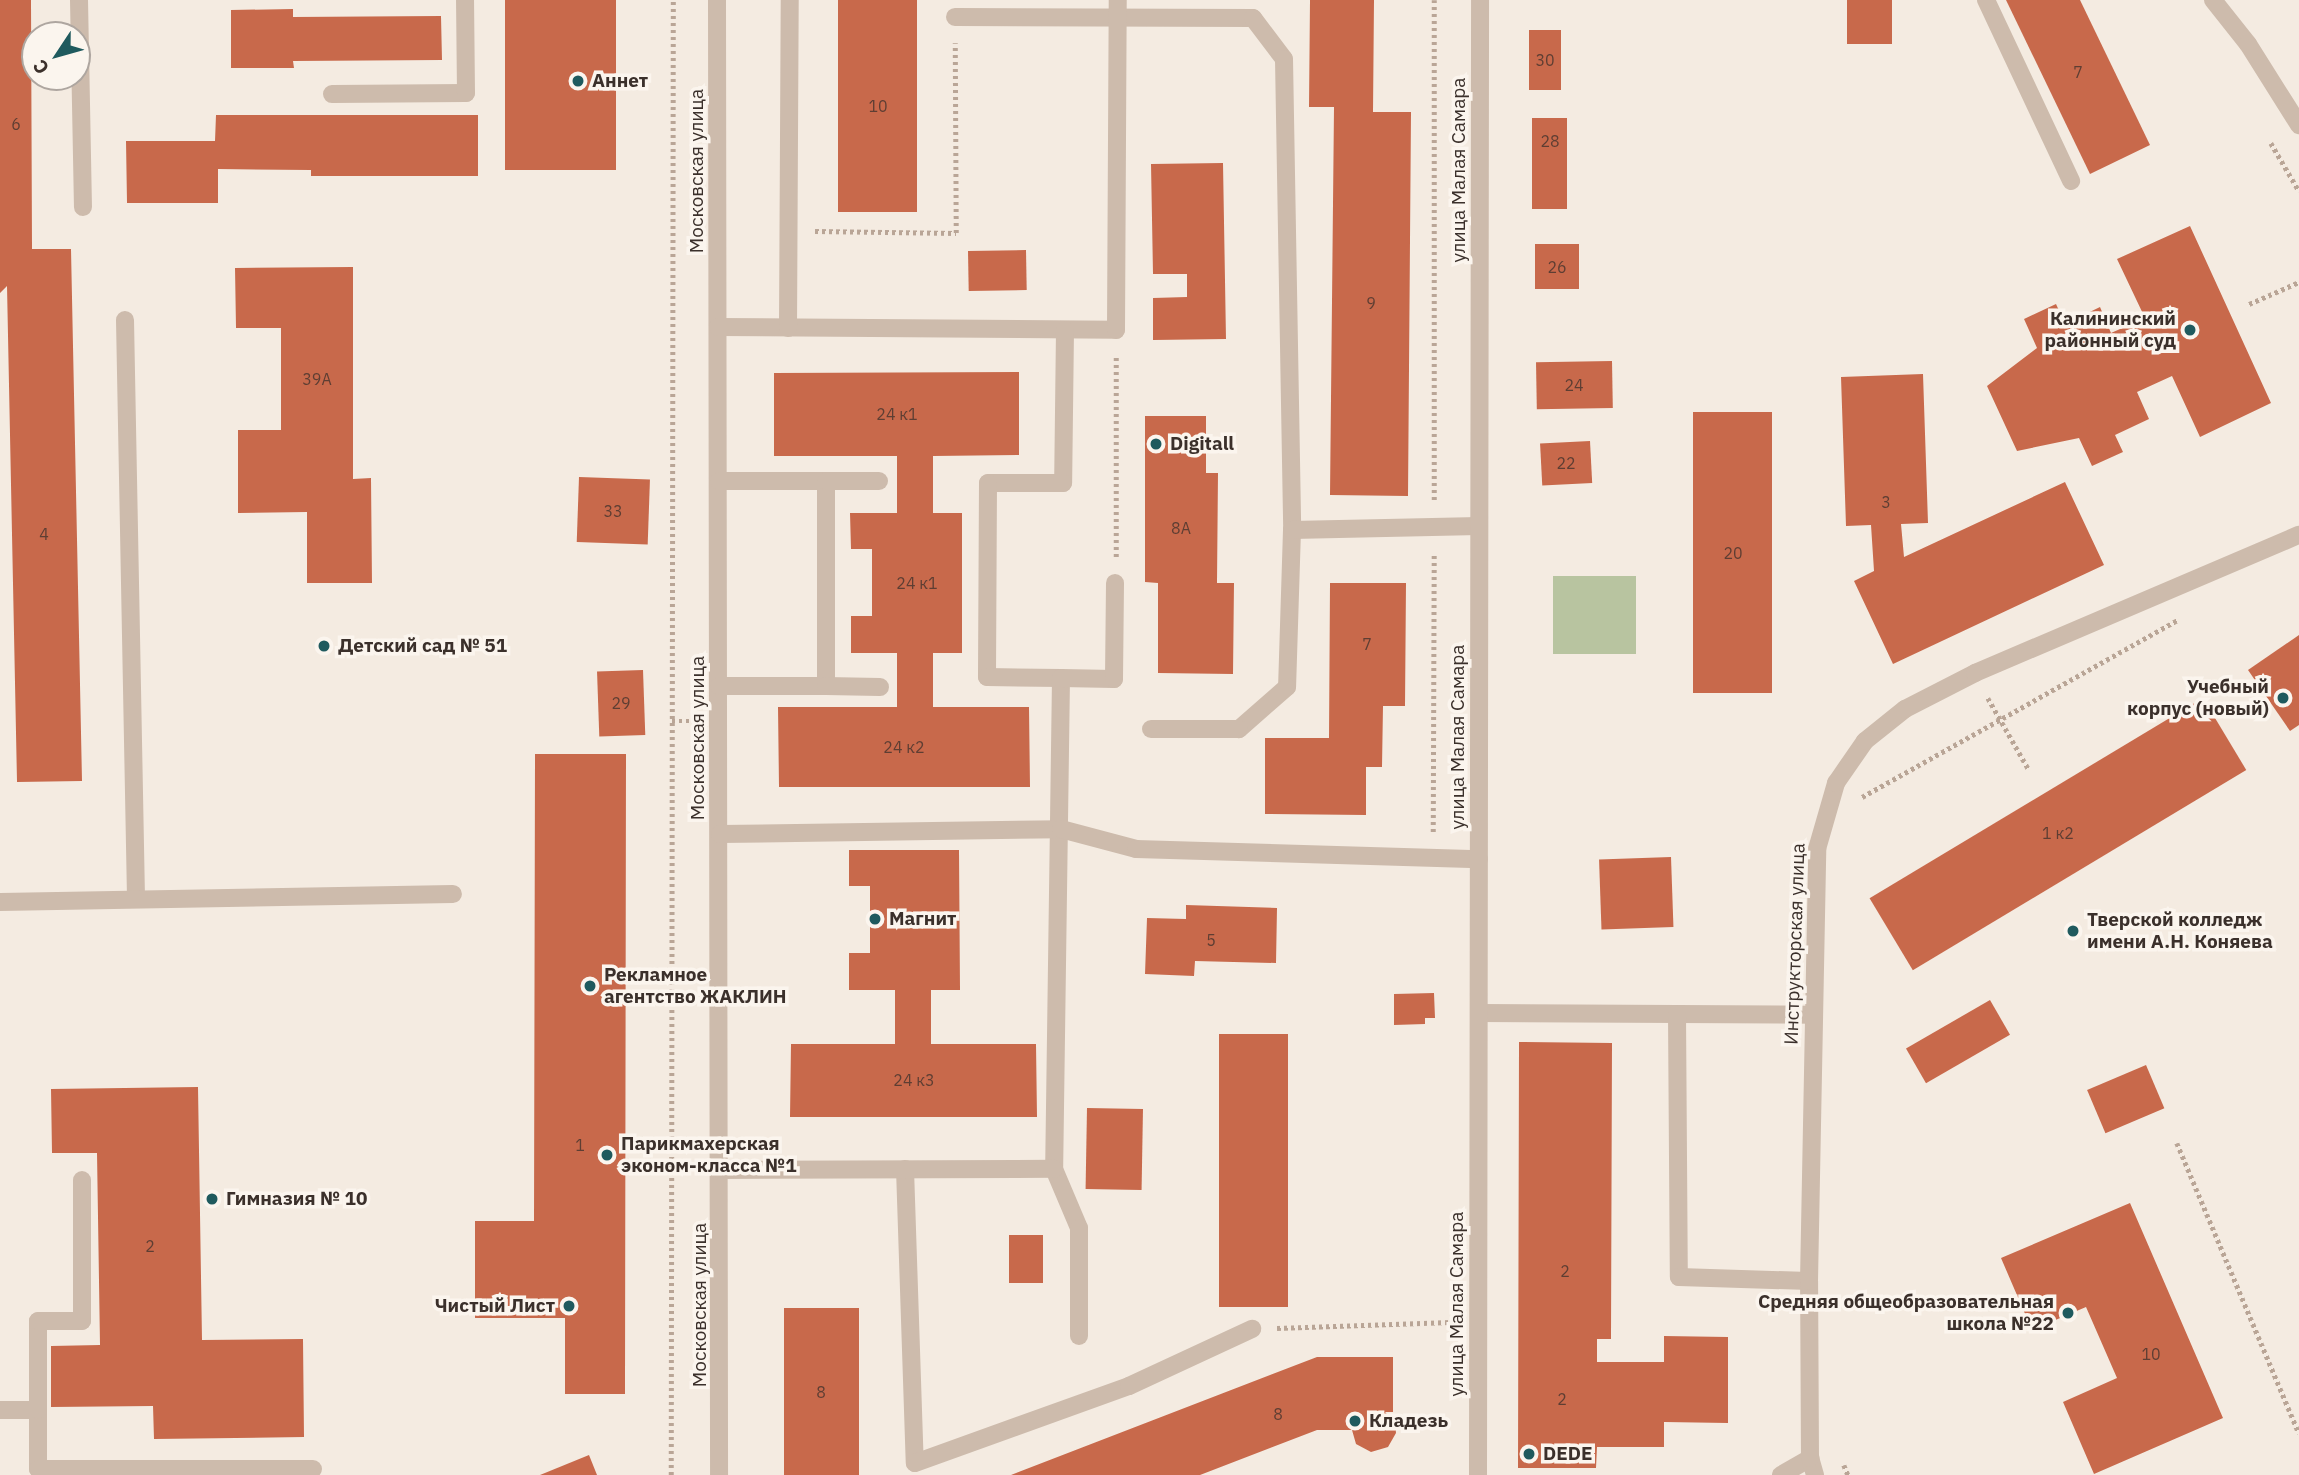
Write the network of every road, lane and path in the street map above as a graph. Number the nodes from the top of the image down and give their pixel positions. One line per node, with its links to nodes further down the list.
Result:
1 (79, 0): 18 (street)
2 (466, 0): 13 (street)
3 (673, 0): 67 (path)
4 (717, 0): 23 (street, Московская улица)
5 (790, 0): 19 (street)
6 (1118, 0): 12 (street)
7 (1434, 0): 31 (path)
8 (1480, 0): 30 (street, улица Малая Самара)
9 (1986, 0): 16 (street)
10 (2213, 0): 14 (street)
11 (955, 17): 12 (street); 19 (path)
12 (1118, 19): 26 (street); 32 (street)
13 (332, 94)
14 (2299, 125)
15 (2272, 143): 17 (path)
16 (2071, 181)
17 (2299, 191)
18 (83, 207)
19 (789, 231): 24 (street)
20 (2299, 282): 21 (path)
21 (2249, 304)
22 (125, 320): 47 (street)
23 (718, 327): 24 (street); 27 (street, Московская улица)
24 (788, 328): 25 (street)
25 (1065, 330): 26 (street); 36 (street)
26 (1116, 330): 34 (path)
27 (719, 481): 28 (street); 38 (street, Московская улица)
28 (826, 481): 29 (street); 37 (street)
29 (879, 481)
30 (1479, 526): 31 (street); 45 (street, улица Малая Самара)
31 (1434, 527): 32 (street); 44 (path)
32 (1292, 530): 40 (street)
33 (2299, 535): 51 (street, Инструкторская улица)
34 (1115, 583): 36 (street)
35 (2180, 618): 41 (path)
36 (1061, 678): 42 (street)
37 (826, 686): 38 (street); 39 (street)
38 (719, 687): 43 (street, Московская улица)
39 (880, 687)
40 (1151, 729)
41 (1858, 799)
42 (1060, 829): 43 (street); 44 (street); 54 (street)
43 (720, 834): 55 (street, Московская улица)
44 (1433, 858): 45 (street)
45 (1479, 859): 49 (street, улица Малая Самара)
46 (453, 894): 47 (street)
47 (136, 899): 48 (street)
48 (0, 902)
49 (1479, 1013): 50 (street); 58 (street, улица Малая Самара)
50 (1677, 1014): 51 (street); 57 (street)
51 (1813, 1015): 57 (street, Инструкторская улица)
52 (2177, 1143): 63 (path)
53 (905, 1169): 54 (street); 55 (street); 59 (street)
54 (1054, 1169): 60 (street)
55 (721, 1170): 68 (street, Московская улица)
56 (82, 1180): 62 (street)
57 (1809, 1281): 65 (street, Инструкторская улица)
58 (1478, 1321): 59 (path); 69 (street, улица Малая Самара)
59 (1252, 1329)
60 (1079, 1336)
61 (0, 1410): 62 (street)
62 (38, 1410): 66 (street)
63 (2299, 1433)
64 (1839, 1451): 71 (path)
65 (1812, 1466): 70 (street)
66 (313, 1469)
67 (671, 1475)
68 (719, 1475)
69 (1478, 1475)
70 (1781, 1475)
71 (1848, 1475)

